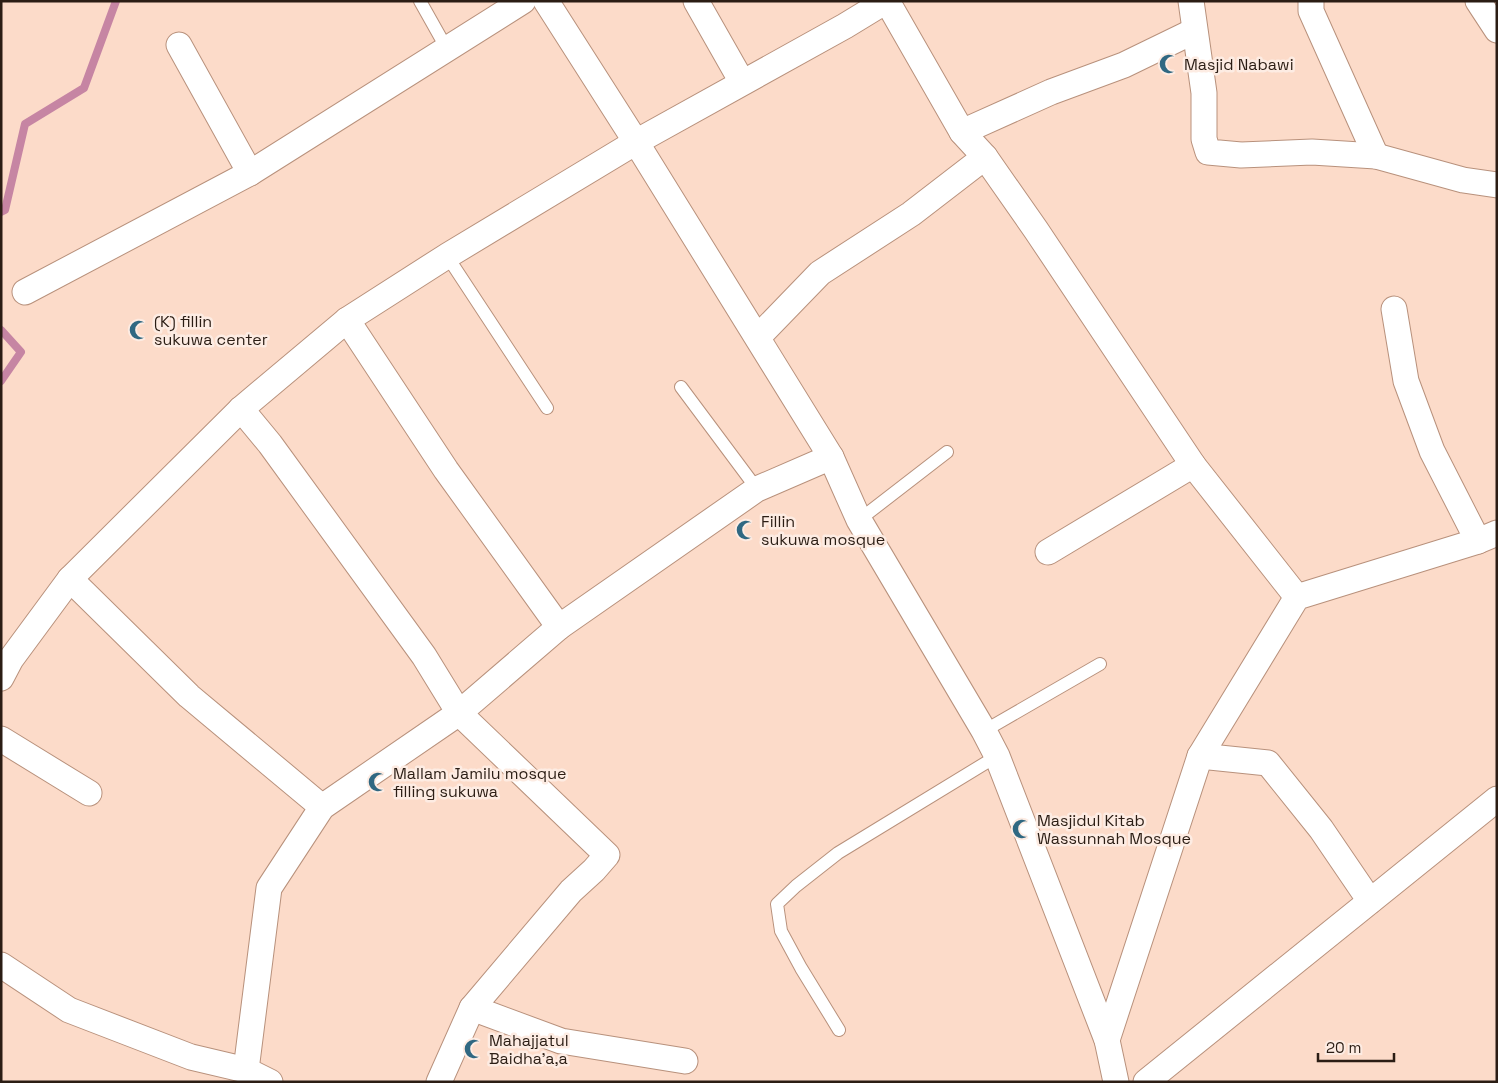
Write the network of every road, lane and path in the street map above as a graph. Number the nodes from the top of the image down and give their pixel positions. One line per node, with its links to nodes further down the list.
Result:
1 (420, 1): 12 (lane)
2 (523, 1): 12 (street)
3 (546, 1): 15 (street)
4 (696, 1): 13 (street)
5 (886, 1): 13 (street); 14 (street)
6 (1191, 1): 10 (street)
7 (1312, 1): 16 (street)
8 (1478, 1): 9 (street)
9 (1497, 30)
10 (1194, 31): 14 (street); 16 (street)
11 (180, 45): 18 (street)
12 (447, 49): 18 (street)
13 (742, 82): 15 (street)
14 (962, 132): 17 (street)
15 (636, 142): 20 (street); 24 (street)
16 (1376, 156): 19 (street)
17 (984, 158): 24 (street); 30 (street)
18 (250, 172): 21 (street)
19 (1497, 185)
20 (447, 256): 23 (street); 26 (lane)
21 (25, 292)
22 (1394, 309): 33 (street)
23 (347, 320): 27 (street); 37 (street)
24 (758, 337): 29 (street)
25 (681, 387): 31 (lane)
26 (547, 408)
27 (242, 409): 35 (street); 40 (street)
28 (947, 452): 32 (lane)
29 (831, 456): 31 (street); 32 (street)
30 (1194, 465): 34 (street); 36 (street)
31 (757, 489): 37 (street)
32 (859, 520): 41 (street)
33 (1488, 537): 36 (street)
34 (1048, 552)
35 (70, 580): 38 (street); 47 (street)
36 (1297, 597): 44 (street)
37 (559, 628): 40 (street)
38 (5, 664)
39 (1100, 664): 41 (lane)
40 (458, 713): 47 (street); 50 (street)
41 (984, 731): 43 (street)
42 (1, 739): 45 (street)
43 (997, 756): 51 (lane); 52 (street)
44 (1200, 756): 48 (street); 52 (street)
45 (89, 793)
46 (1497, 799): 48 (street)
47 (322, 807): 54 (street)
48 (1370, 901): 58 (street)
49 (1, 965): 54 (street)
50 (472, 1008): 53 (street); 56 (street)
51 (839, 1030)
52 (1107, 1040): 57 (street)
53 (685, 1061)
54 (246, 1070): 55 (street)
55 (270, 1082)
56 (439, 1082)
57 (1116, 1082)
58 (1146, 1082)

